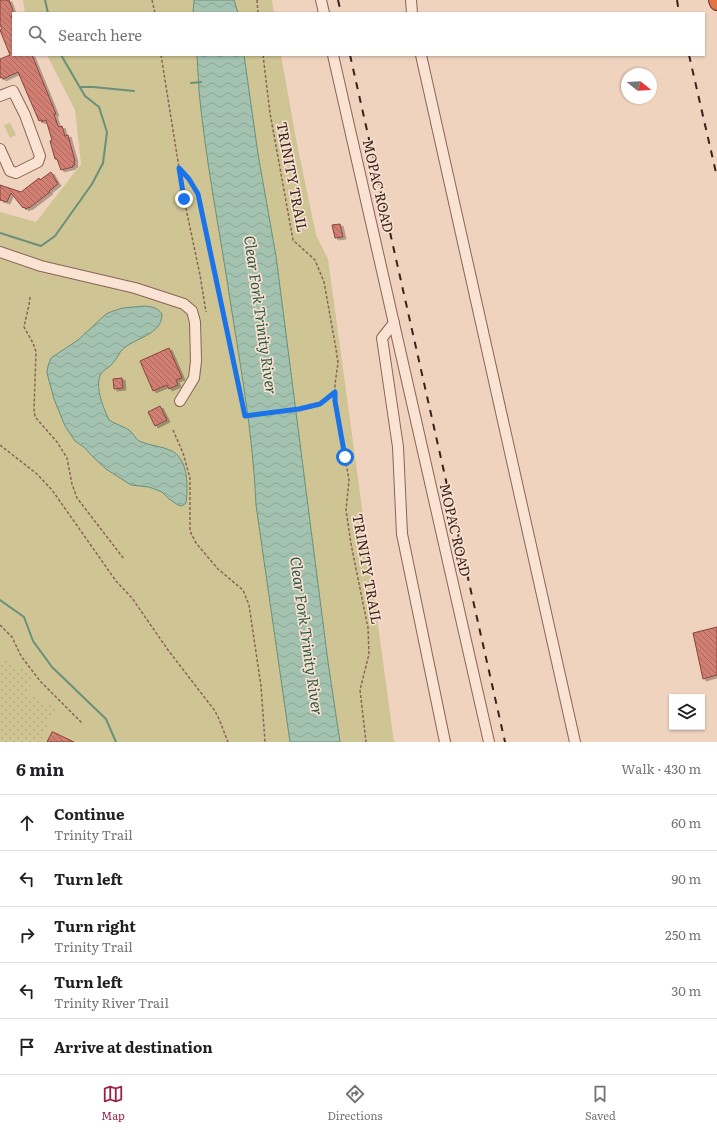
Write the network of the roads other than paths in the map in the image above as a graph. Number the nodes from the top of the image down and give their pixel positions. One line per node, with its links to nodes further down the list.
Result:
1 (321, 0): 5 (street)
2 (411, 0): 6 (street)
3 (716, 0): 4 (highway)
4 (717, 3)
5 (324, 12)
6 (412, 12)
7 (333, 56): 12 (street, MOPAC ROAD)
8 (421, 56): 16 (street)
9 (0, 96): 10 (street)
10 (0, 149)
11 (0, 252): 13 (street)
12 (394, 323): 14 (street); 15 (street, MOPAC ROAD)
13 (180, 401)
14 (445, 742)
15 (489, 742)
16 (575, 742)

